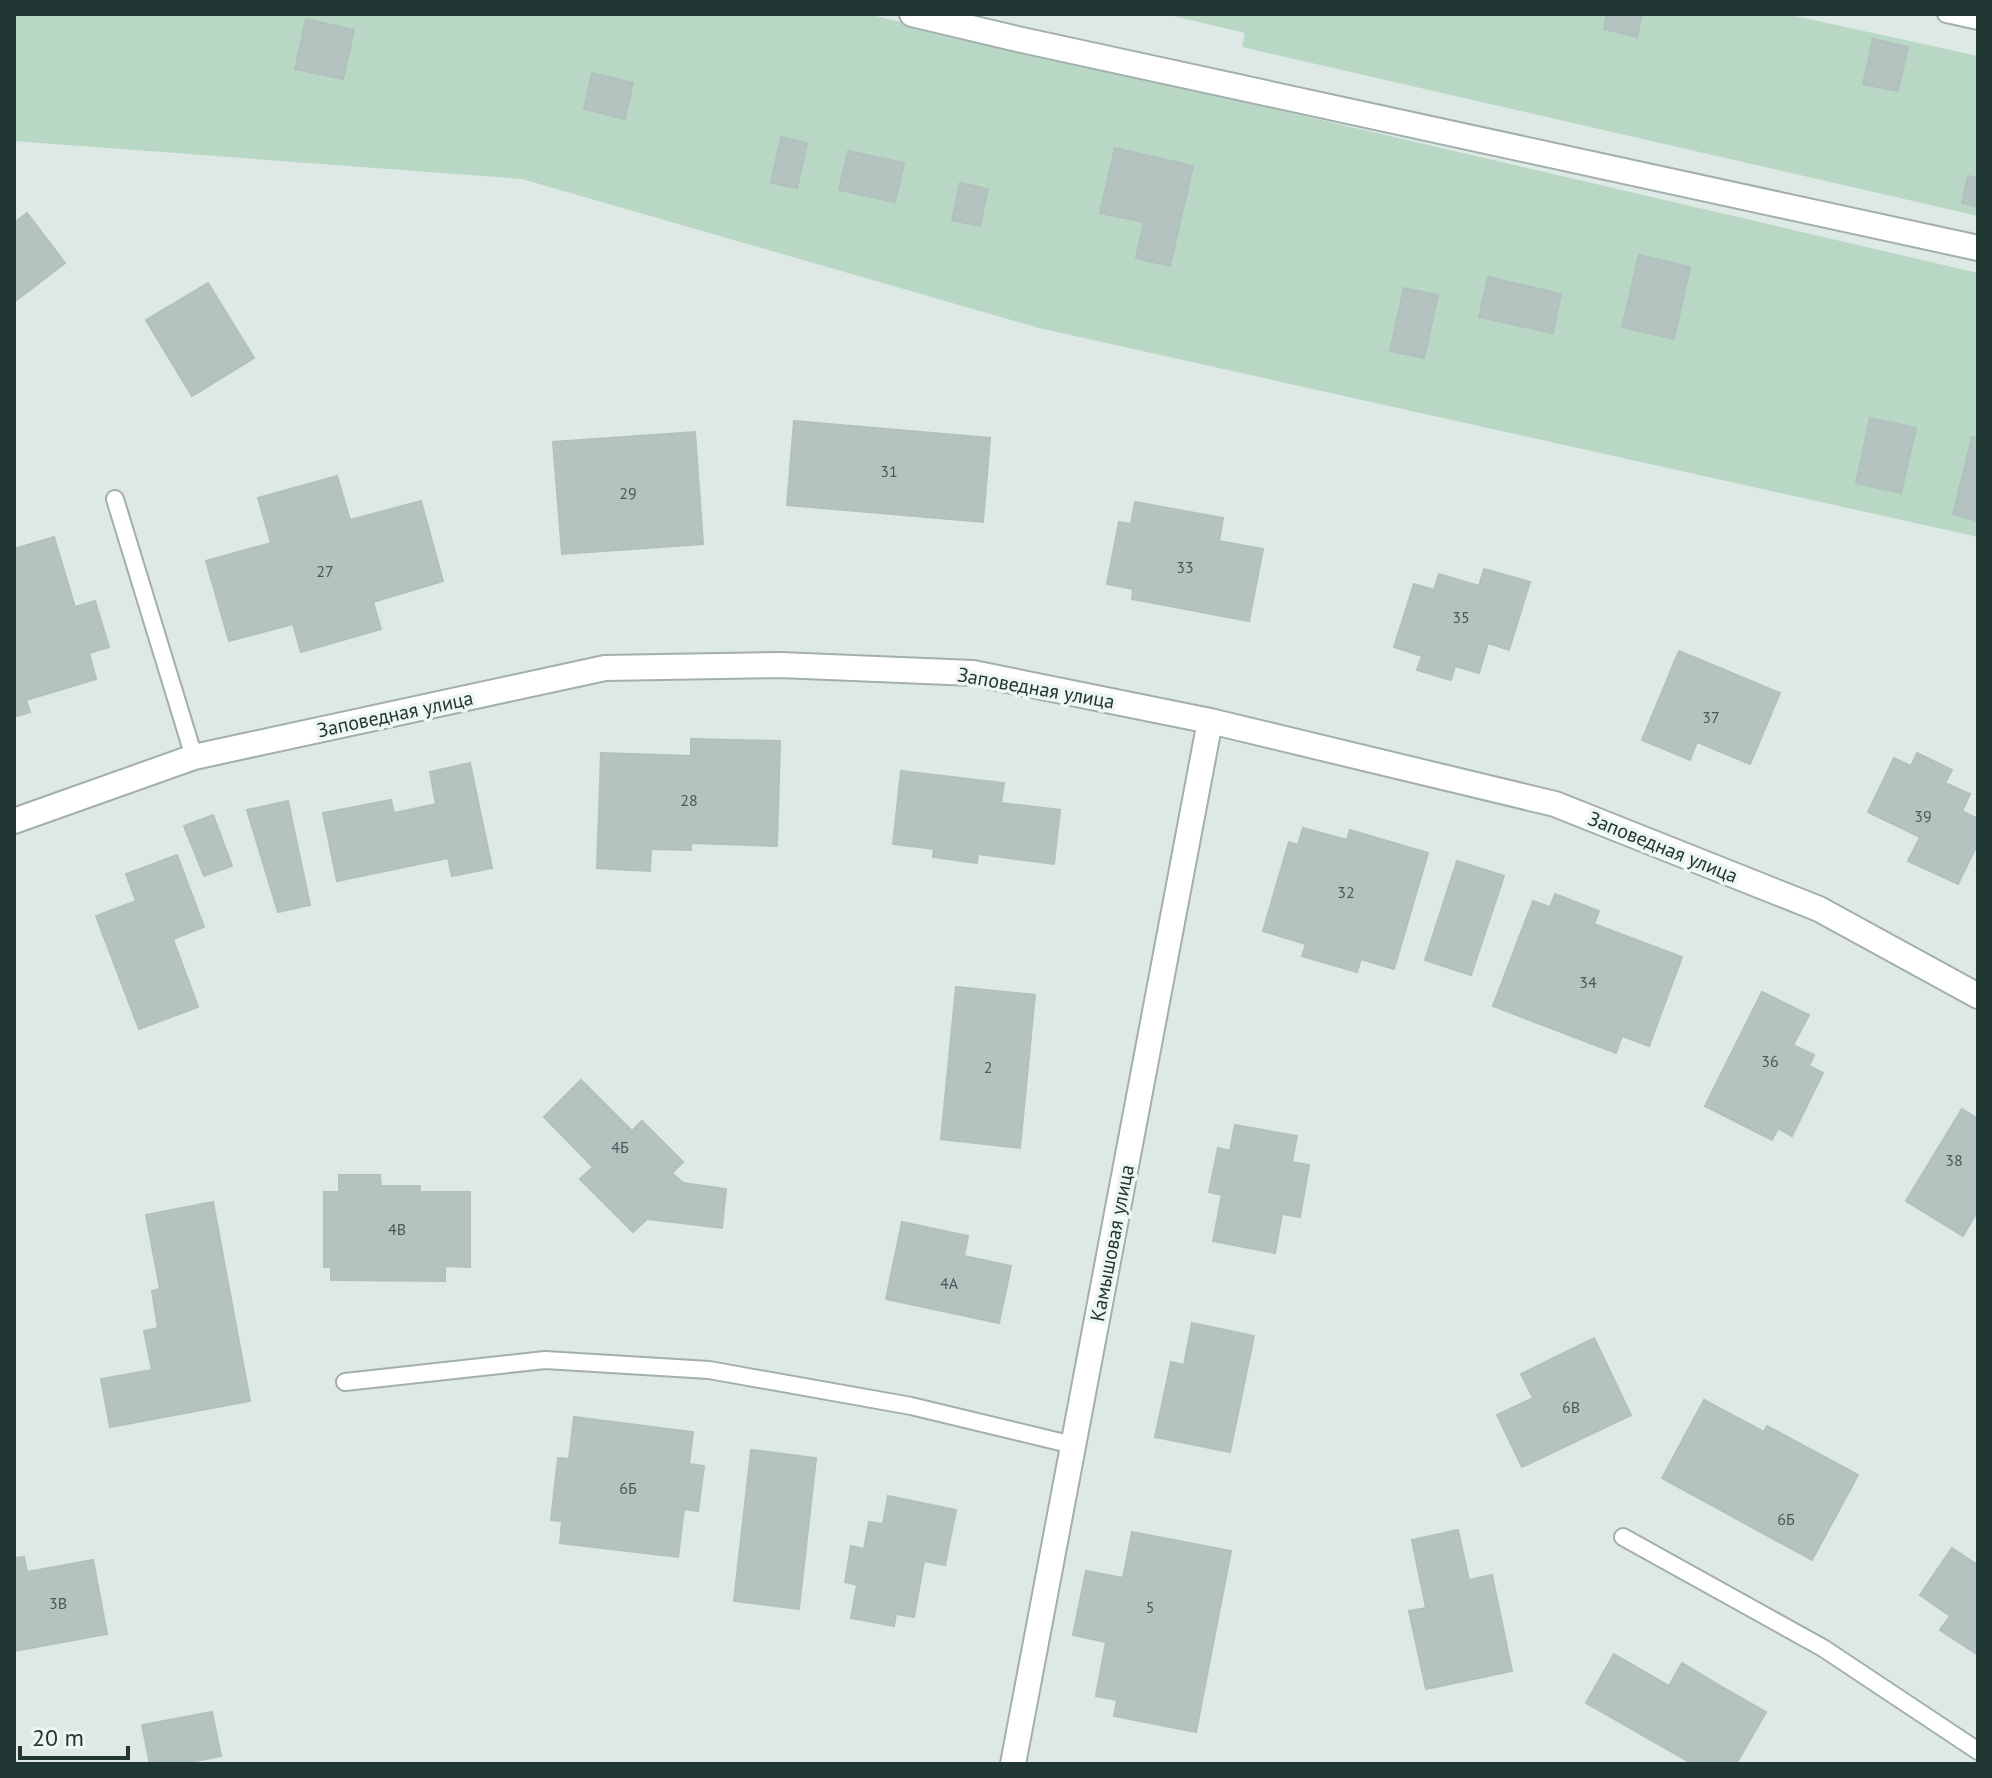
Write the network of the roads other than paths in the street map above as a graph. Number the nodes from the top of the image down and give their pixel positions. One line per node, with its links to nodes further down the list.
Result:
1 (912, 14): 4 (street)
2 (1946, 14): 3 (lane)
3 (1978, 21)
4 (1978, 248)
5 (115, 499): 7 (lane)
6 (1210, 721): 7 (street, Заповедная улица); 9 (street, Заповедная улица); 11 (street, Камышовая улица)
7 (194, 757): 8 (street, Заповедная улица)
8 (14, 821)
9 (1978, 996)
10 (345, 1382): 11 (lane)
11 (1073, 1445): 14 (street, Камышовая улица)
12 (1623, 1537): 13 (lane)
13 (1978, 1751)
14 (1013, 1764)

